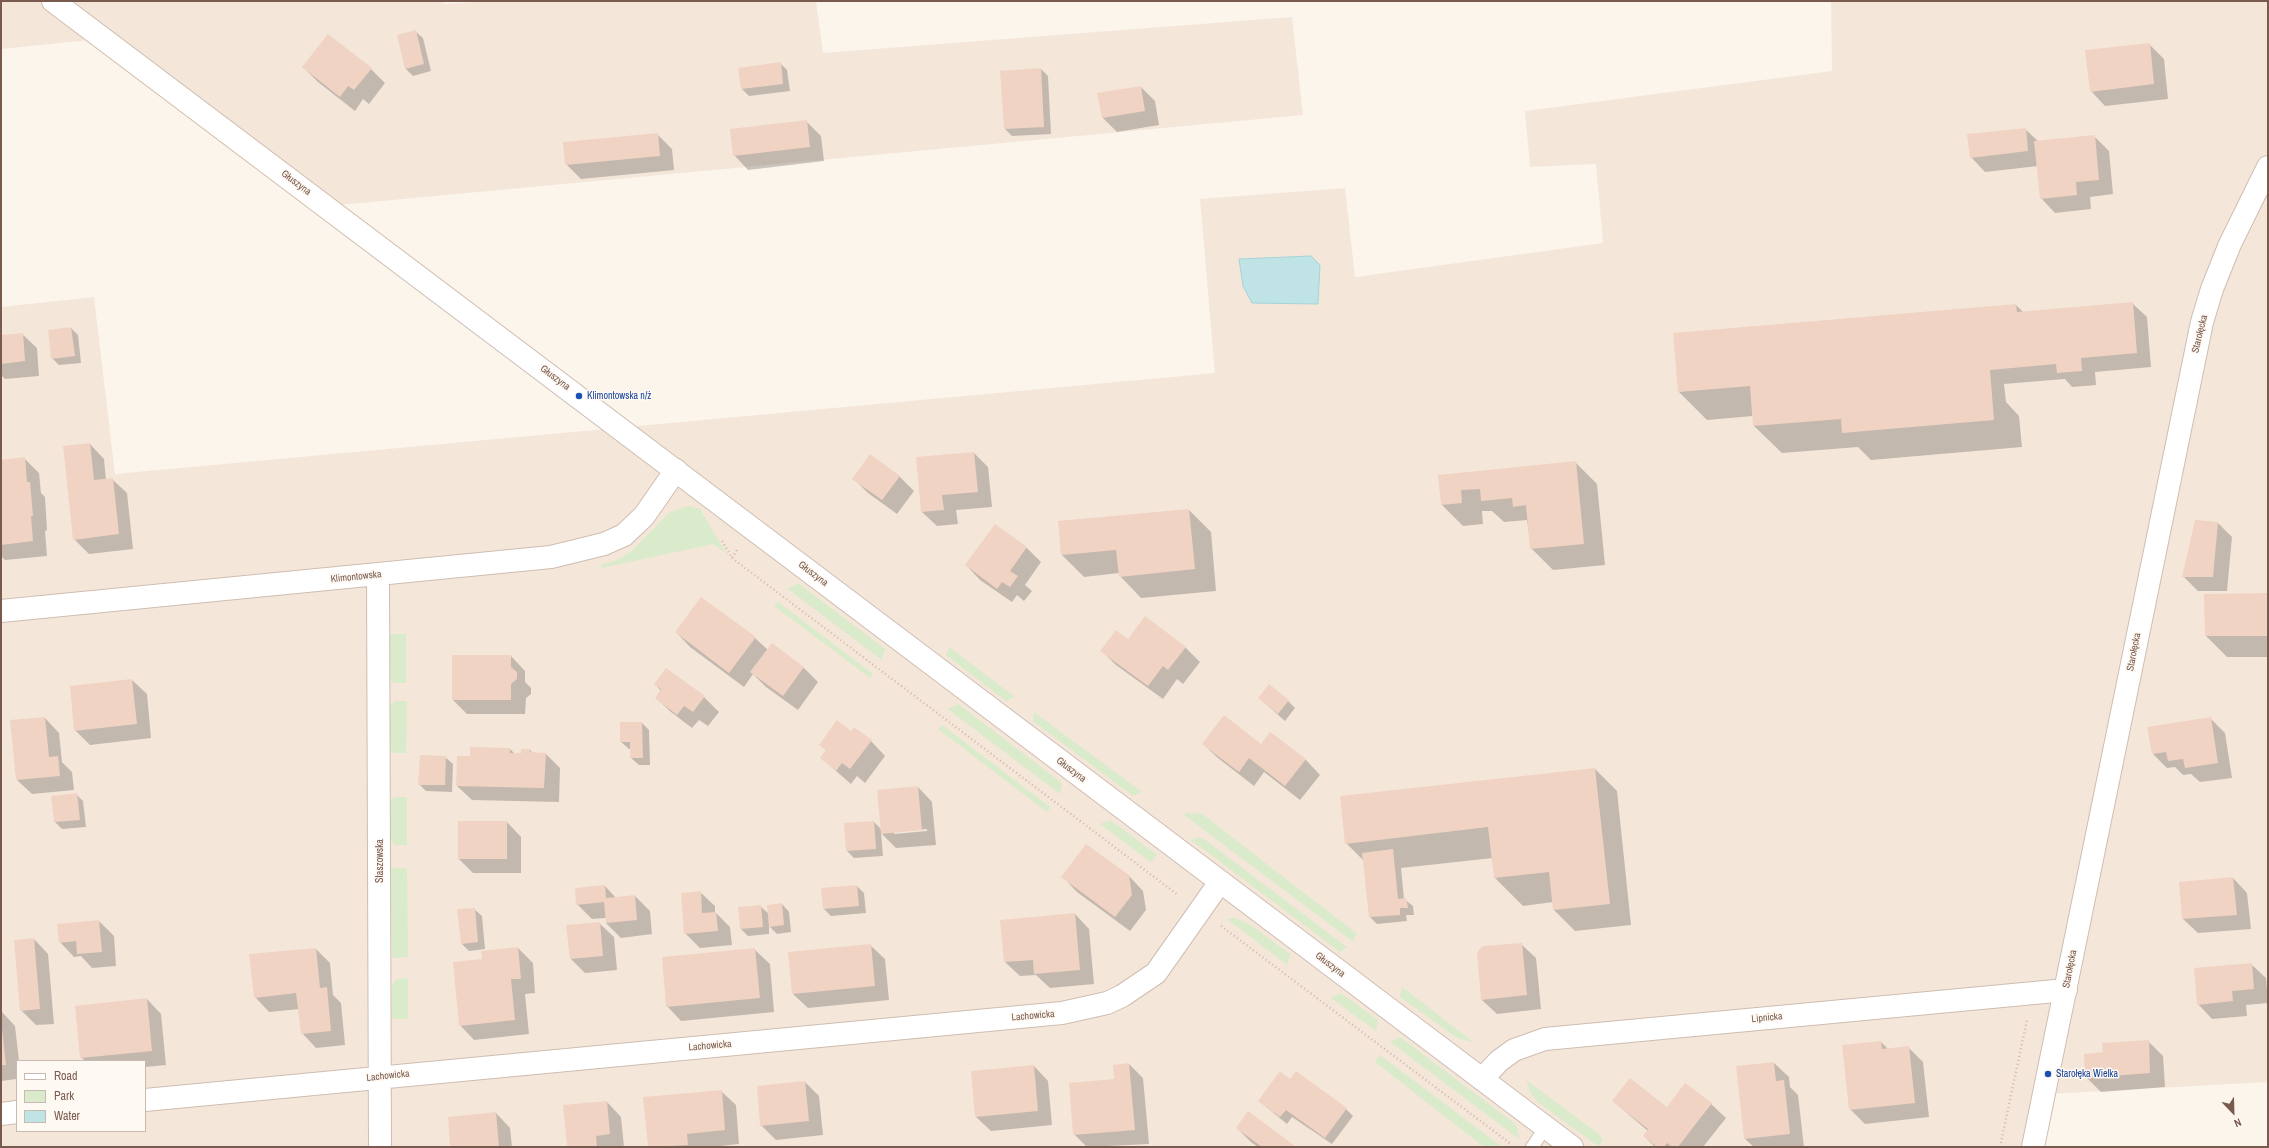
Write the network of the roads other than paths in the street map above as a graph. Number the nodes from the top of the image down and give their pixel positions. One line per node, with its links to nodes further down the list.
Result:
1 (53, 1): 3 (street, Głuszyna)
2 (2268, 167): 7 (street, Starołęcka)
3 (676, 470): 4 (street, Klimontowska); 6 (street, Głuszyna)
4 (378, 575): 5 (street, Klimontowska); 8 (street, Staszowska)
5 (1, 611)
6 (1220, 882): 8 (street, Lachowicka); 9 (street, Głuszyna)
7 (2066, 990): 9 (street, Lipnicka); 17 (street, Starołęcka)
8 (380, 1077): 10 (street, Lachowicka); 14 (street, Staszowska)
9 (1482, 1079): 13 (street, Głuszyna)
10 (146, 1100)
11 (16, 1112): 12 (street)
12 (1, 1114)
13 (1546, 1127): 15 (lane); 16 (street, Głuszyna)
14 (380, 1147)
15 (1532, 1147)
16 (1572, 1147)
17 (2033, 1147)

